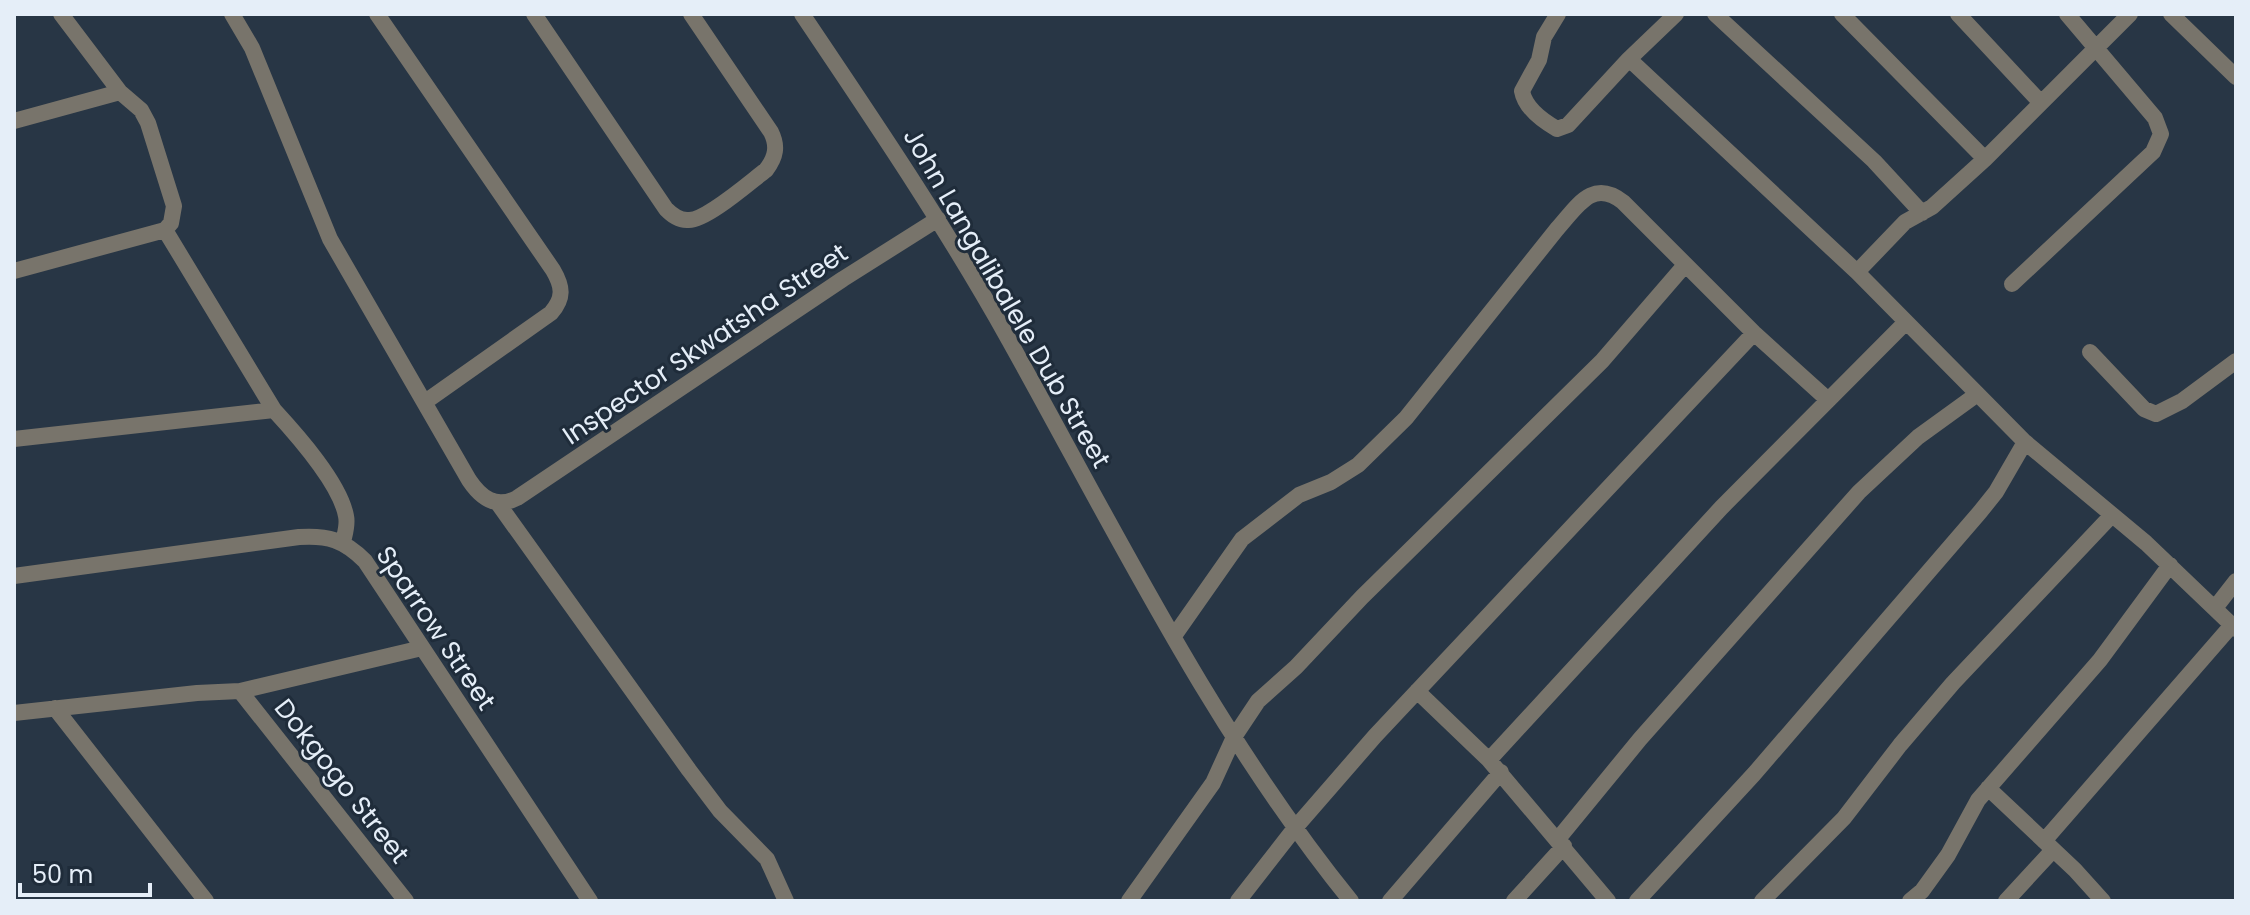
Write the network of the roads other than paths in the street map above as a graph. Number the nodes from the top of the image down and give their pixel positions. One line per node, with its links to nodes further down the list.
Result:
1 (61, 14): 18 (street)
2 (232, 14): 35 (street)
3 (377, 14): 35 (street)
4 (534, 14): 5 (street)
5 (691, 14)
6 (802, 14): 23 (street, John Langalibalele Dub Street)
7 (1558, 14): 16 (street)
8 (1676, 14): 16 (street)
9 (1715, 14): 22 (street)
10 (1842, 14): 21 (street)
11 (1958, 14): 19 (street)
12 (2067, 14): 15 (street)
13 (2130, 14): 15 (street)
14 (2171, 14): 17 (street)
15 (2097, 48): 19 (street); 28 (street)
16 (1629, 59): 27 (street)
17 (2236, 77)
18 (120, 92): 20 (street); 24 (street)
19 (2041, 103): 21 (street)
20 (14, 121)
21 (1985, 159): 22 (street)
22 (1922, 213): 27 (street)
23 (938, 219): 39 (street, Inspector Skwatsha Street); 47 (street, John Langalibalele Dub Street)
24 (165, 230): 26 (street); 36 (street)
25 (1685, 265): 30 (street); 47 (street); 53 (street)
26 (14, 271)
27 (1857, 272): 29 (street)
28 (2012, 284)
29 (1905, 323): 33 (street); 34 (street)
30 (1754, 333): 34 (street); 50 (street)
31 (2090, 352): 32 (street)
32 (2236, 361)
33 (1976, 395): 38 (street); 57 (street)
34 (1827, 399): 54 (street)
35 (425, 402): 39 (street)
36 (274, 410): 37 (street); 41 (street)
37 (14, 439)
38 (2025, 442): 40 (street); 69 (street)
39 (497, 502): 62 (street)
40 (2112, 515): 42 (street); 70 (street)
41 (343, 542): 43 (street, Sparrow Street); 48 (street, Sparrow Street)
42 (2170, 565): 45 (street); 55 (street)
43 (14, 576)
44 (2236, 581): 45 (street)
45 (2215, 608): 46 (street)
46 (2234, 627): 58 (street)
47 (1174, 636): 53 (street, John Langalibalele Dub Street)
48 (422, 648): 49 (street, Dokgogo Street); 61 (street, Sparrow Street)
49 (240, 691): 51 (street, Dokgogo Street); 60 (street, Dokgogo Street)
50 (1417, 691): 54 (street); 56 (street)
51 (55, 708): 52 (street, Dokgogo Street); 59 (street)
52 (14, 713)
53 (1234, 737): 56 (street, John Langalibalele Dub Street); 63 (street)
54 (1495, 766): 57 (street); 66 (street)
55 (1988, 788): 58 (street); 71 (street)
56 (1295, 828): 64 (street); 65 (street, John Langalibalele Dub Street)
57 (1561, 842): 67 (street); 68 (street)
58 (2048, 846): 72 (street); 73 (street)
59 (206, 901)
60 (406, 901)
61 (590, 901)
62 (786, 901)
63 (1129, 901)
64 (1238, 901)
65 (1351, 901)
66 (1390, 901)
67 (1514, 901)
68 (1608, 901)
69 (1637, 901)
70 (1762, 901)
71 (1910, 901)
72 (2006, 901)
73 (2103, 901)

